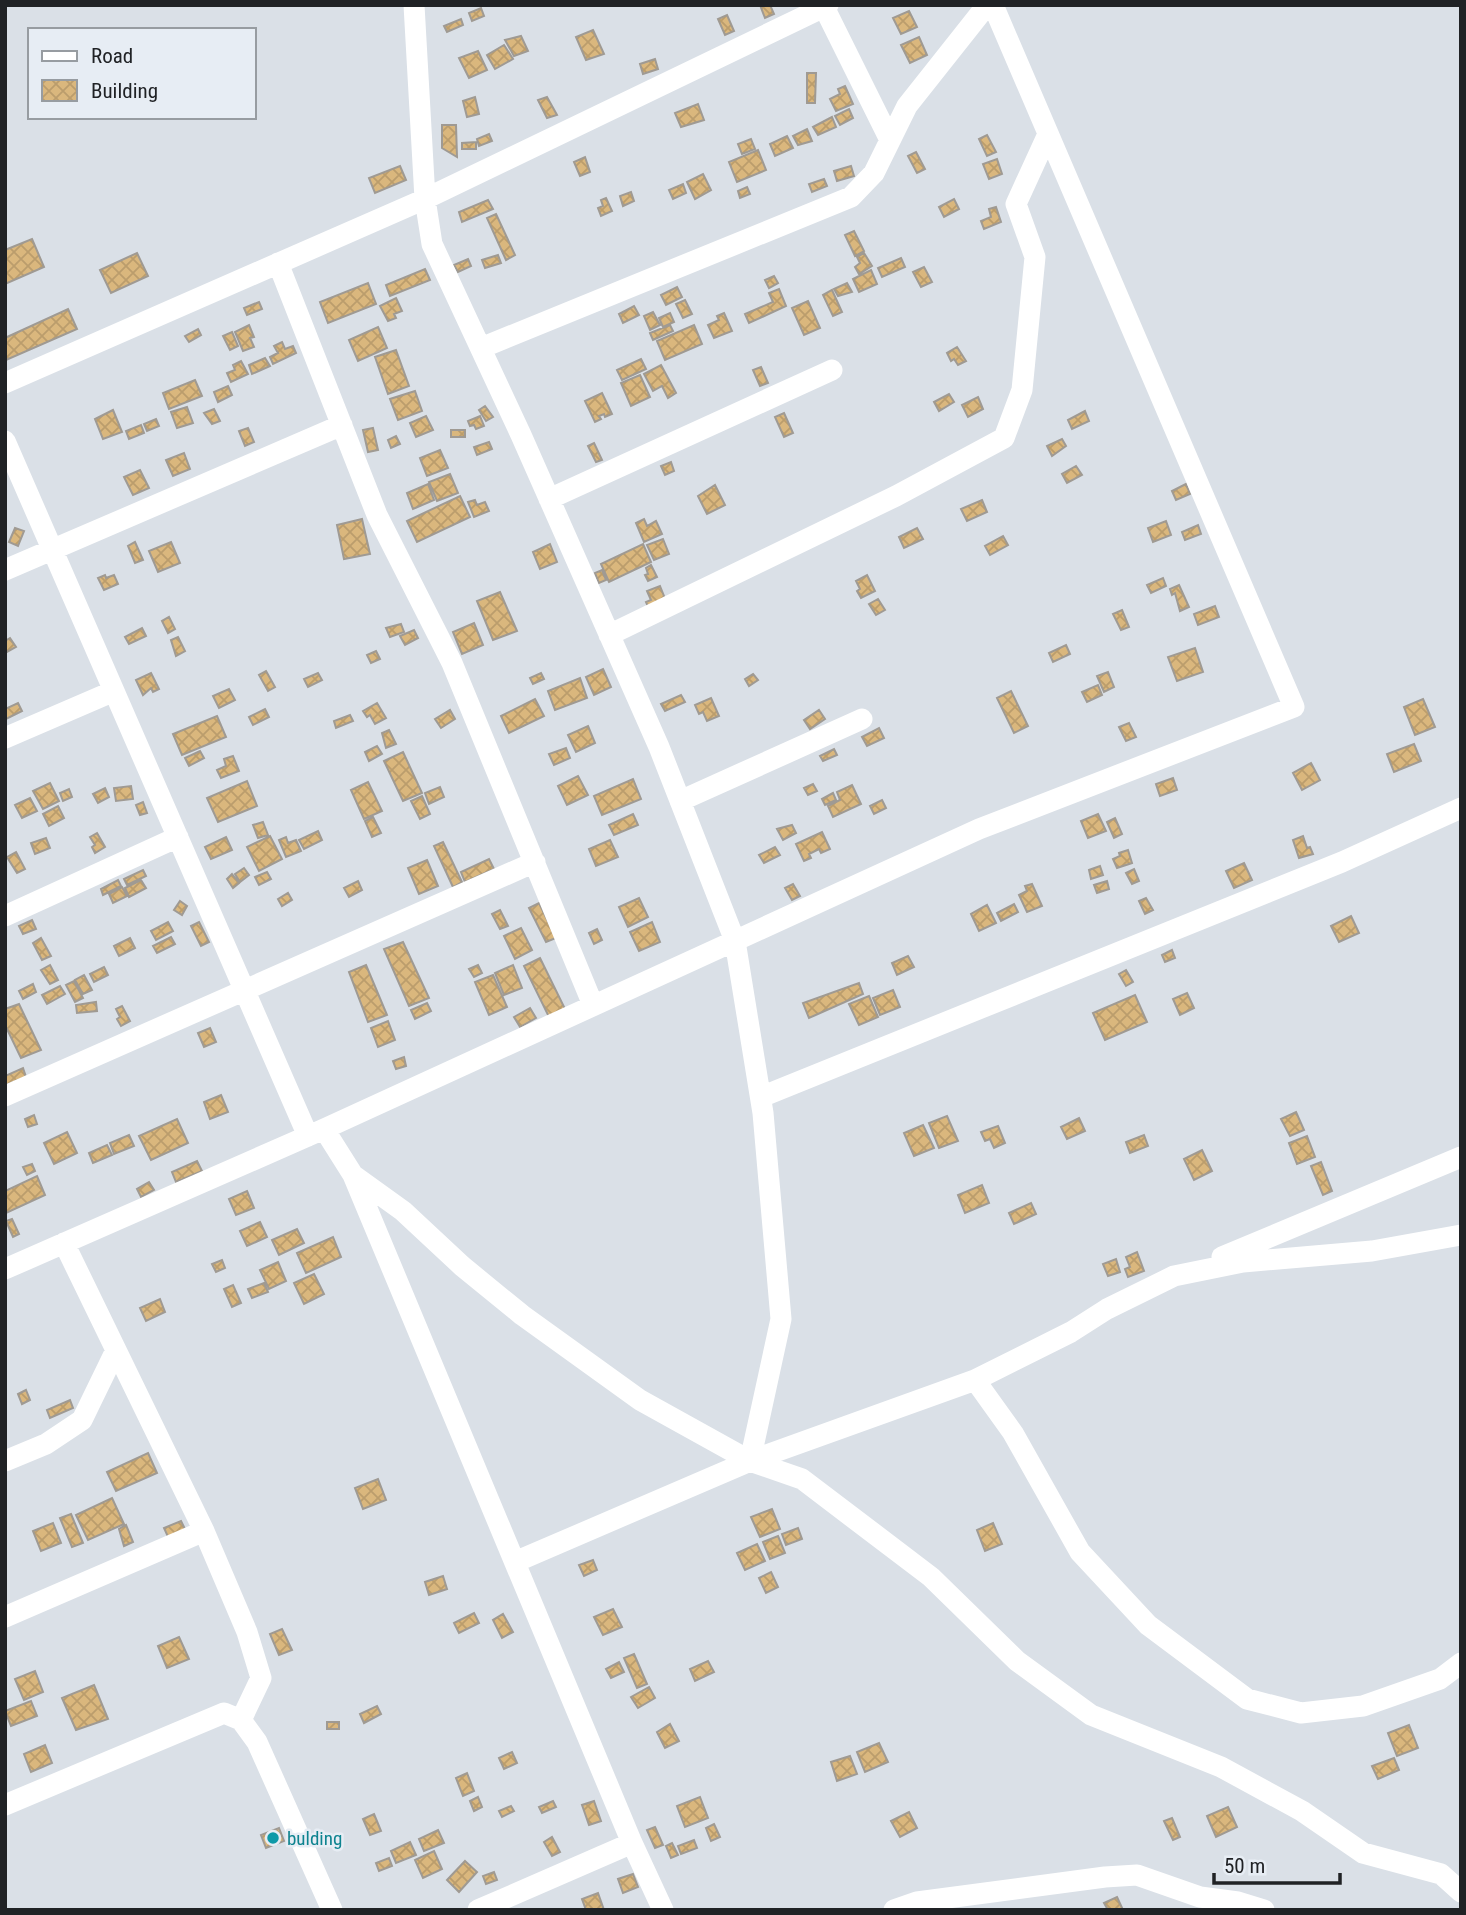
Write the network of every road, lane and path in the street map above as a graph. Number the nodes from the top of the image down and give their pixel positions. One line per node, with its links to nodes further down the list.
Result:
1 (987, 5): 6 (street)
2 (993, 5): 5 (street)
3 (825, 6): 6 (street); 7 (street)
4 (419, 7): 7 (street)
5 (1048, 134): 17 (street); 26 (street)
6 (890, 140): 9 (street)
7 (425, 199): 8 (street); 9 (street)
8 (278, 264): 11 (street); 12 (street)
9 (481, 348): 14 (street)
10 (832, 370): 14 (street)
11 (5, 383)
12 (342, 425): 15 (street); 24 (street)
13 (5, 441): 15 (street)
14 (549, 499): 17 (street)
15 (52, 548): 16 (street); 18 (street)
16 (5, 570)
17 (609, 635): 21 (street)
18 (114, 691): 20 (street); 23 (street)
19 (862, 719): 21 (street)
20 (5, 738)
21 (680, 802): 26 (street)
22 (1461, 808): 30 (street)
23 (178, 837): 25 (street); 27 (street)
24 (535, 862): 27 (street); 28 (street)
25 (5, 916)
26 (735, 941): 28 (street); 30 (street)
27 (244, 989): 29 (street); 31 (street)
28 (593, 1005): 31 (street)
29 (5, 1096)
30 (761, 1097): 41 (street)
31 (316, 1132): 33 (street); 35 (street)
32 (1461, 1157): 37 (street)
33 (353, 1175): 41 (street); 43 (street)
34 (1461, 1235): 37 (street)
35 (64, 1243): 36 (street); 38 (street)
36 (5, 1269)
37 (1174, 1276): 39 (street)
38 (116, 1350): 40 (street); 42 (street)
39 (975, 1380): 41 (street); 45 (street)
40 (5, 1461)
41 (750, 1461): 43 (street); 49 (street)
42 (204, 1531): 44 (street); 46 (street)
43 (515, 1562): 48 (street)
44 (5, 1617)
45 (1461, 1663)
46 (241, 1720): 47 (street); 50 (street)
47 (5, 1805)
48 (632, 1843): 51 (street); 52 (street)
49 (1461, 1892)
50 (332, 1910)
51 (478, 1910)
52 (663, 1910)
53 (894, 1910): 54 (street)
54 (1264, 1910)

